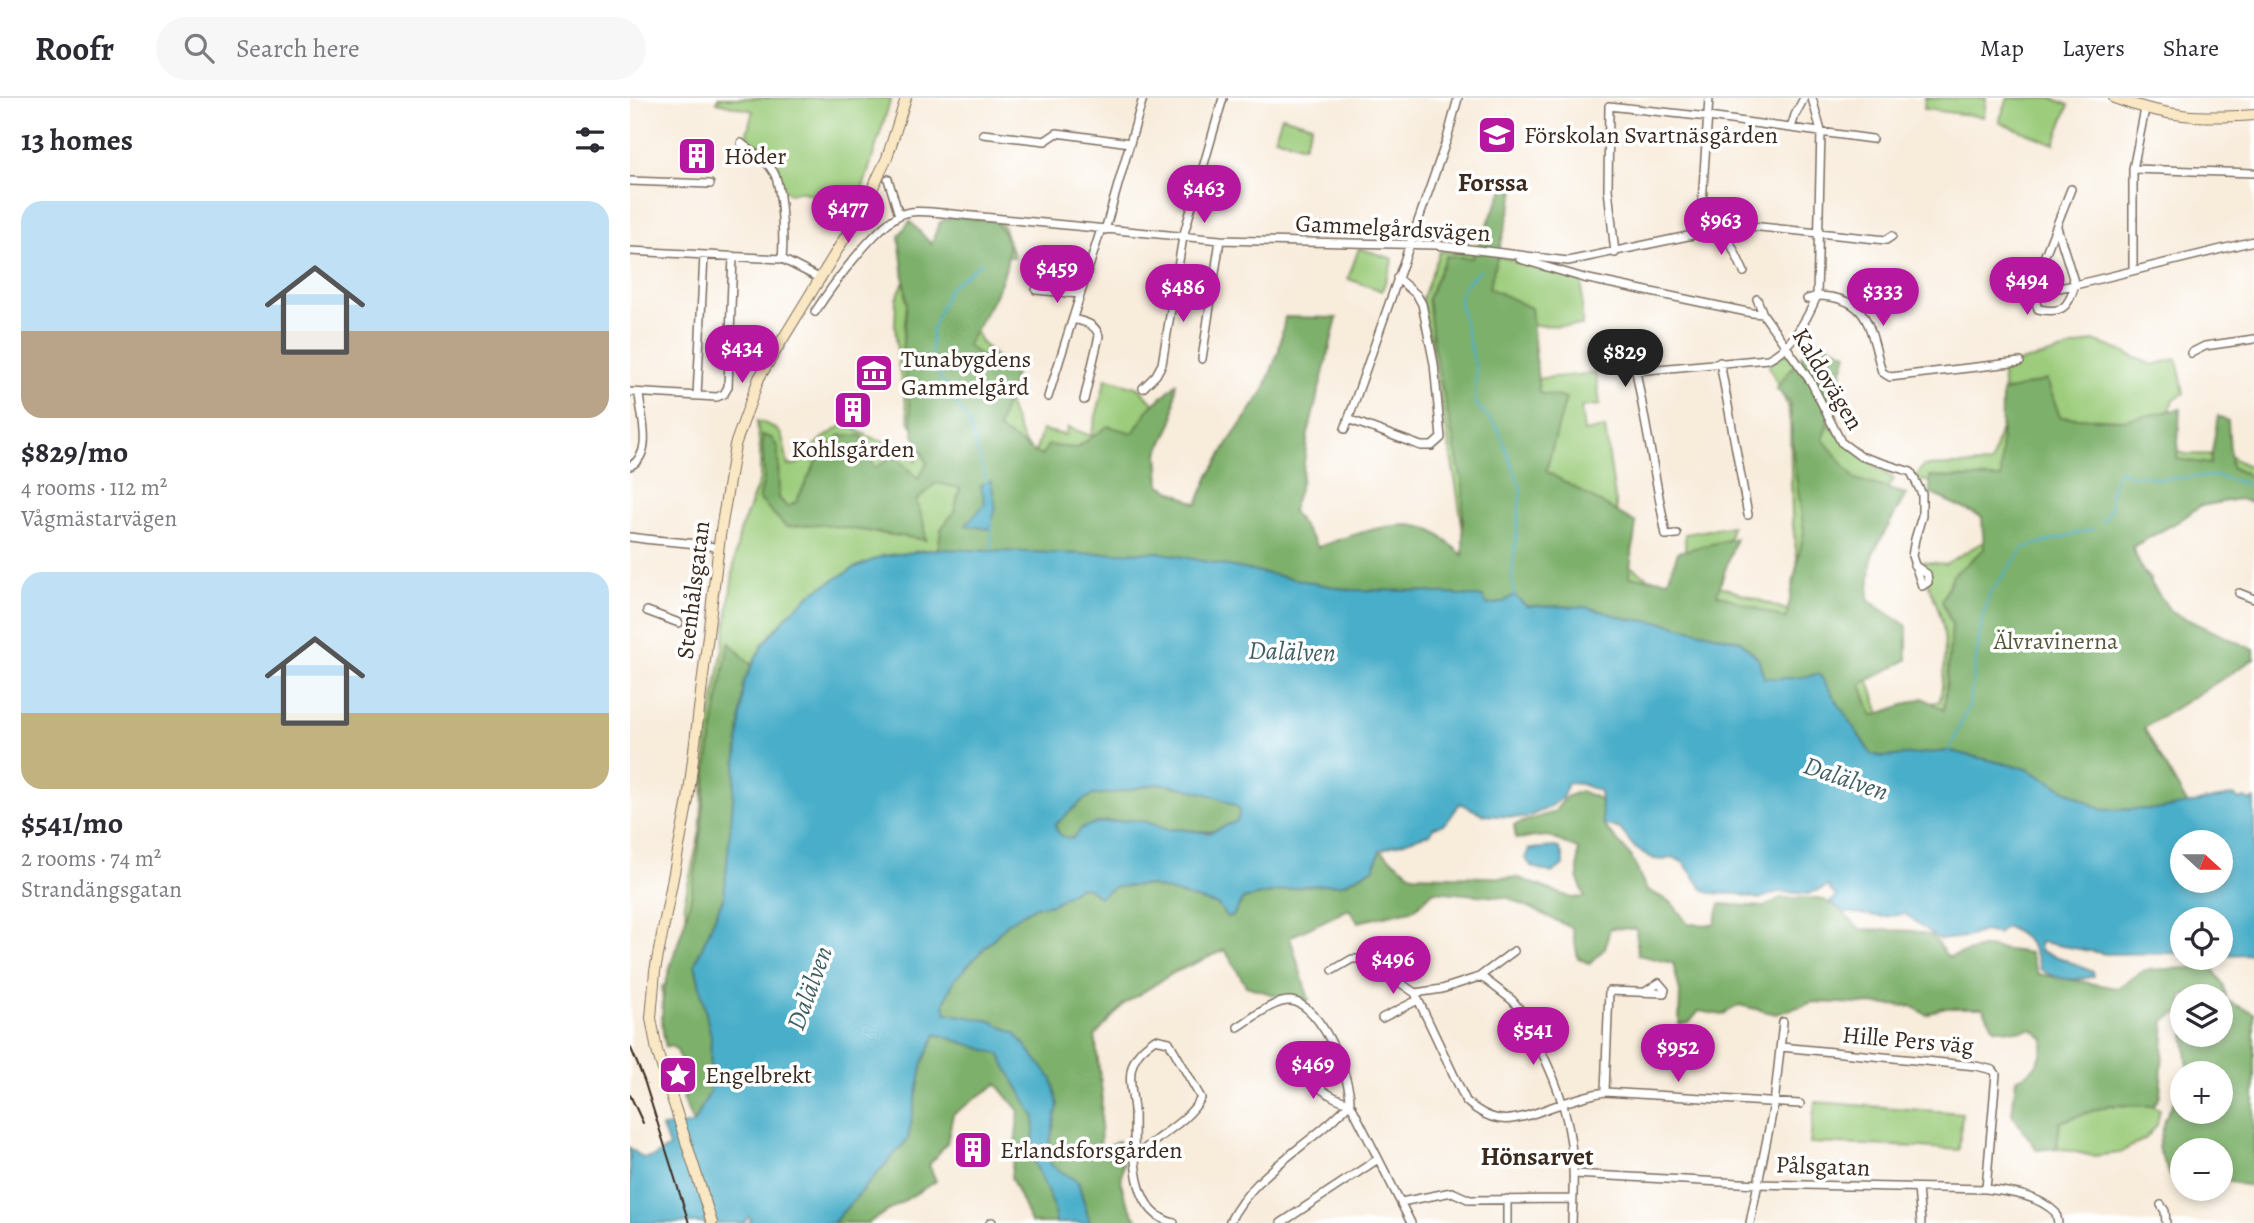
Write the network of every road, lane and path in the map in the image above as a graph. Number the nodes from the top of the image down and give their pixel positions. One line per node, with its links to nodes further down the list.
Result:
1 (906, 98): 44 (street, Stenhålsgatan)
2 (1143, 98): 16 (street)
3 (1223, 98): 31 (street)
4 (1458, 98): 34 (street)
5 (1709, 98): 11 (street)
6 (1804, 98): 12 (street)
7 (1812, 98): 13 (street)
8 (2115, 98): 9 (street)
9 (2145, 110): 10 (street); 18 (street)
10 (2254, 115)
11 (1708, 117): 12 (street); 28 (street); 37 (street)
12 (1791, 128): 13 (street)
13 (1821, 131): 15 (street); 29 (street)
14 (983, 134): 16 (street)
15 (1872, 139)
16 (1130, 142): 27 (street)
17 (741, 143): 40 (street)
18 (2133, 169): 19 (street); 41 (street)
19 (2254, 173)
20 (888, 179): 24 (street)
21 (630, 181): 22 (street)
22 (710, 184)
23 (2071, 190): 25 (street)
24 (899, 215): 27 (street, Gammelgårdsvägen); 52 (street)
25 (2057, 227): 45 (street); 51 (street)
26 (1724, 229): 28 (street, Gammelgårdsvägen); 29 (street, Gammelgårdsvägen); 42 (street)
27 (1103, 230): 31 (street, Gammelgårdsvägen); 47 (street)
28 (1700, 233): 37 (street, Gammelgårdsvägen)
29 (1819, 233): 30 (street, Gammelgårdsvägen); 48 (street)
30 (1892, 236)
31 (1182, 237): 32 (street, Gammelgårdsvägen); 61 (street)
32 (1220, 240): 34 (street, Gammelgårdsvägen); 58 (street)
33 (2254, 242): 41 (street)
34 (1409, 243): 36 (street, Gammelgårdsvägen); 43 (street)
35 (630, 251): 38 (street)
36 (1501, 252): 37 (street, Gammelgårdsvägen); 53 (street, Kaldovägen)
37 (1615, 253)
38 (705, 255): 39 (street); 63 (street)
39 (733, 256): 40 (street); 63 (street)
40 (782, 260): 44 (street)
41 (2133, 270): 45 (street)
42 (1744, 272)
43 (1397, 278): 66 (street); 66 (street)
44 (821, 279): 72 (street, Stenhålsgatan)
45 (2075, 285): 51 (street); 51 (street)
46 (1036, 290): 47 (street)
47 (1080, 294): 54 (street)
48 (1817, 296): 50 (street); 56 (street); 60 (street)
49 (1757, 299): 53 (street, Kaldovägen)
50 (1807, 299)
51 (2035, 299)
52 (815, 312)
53 (1763, 314): 56 (street, Kaldovägen)
54 (1073, 318): 64 (street); 65 (street)
55 (2254, 339): 57 (street)
56 (1786, 346): 59 (street); 73 (street, Kaldovägen)
57 (2191, 353)
58 (1202, 359)
59 (1720, 362): 69 (street); 70 (street)
60 (2020, 362)
61 (1143, 388)
62 (634, 392): 63 (street); 68 (street)
63 (697, 396)
64 (1048, 397)
65 (1084, 401)
66 (1348, 419): 67 (street)
67 (1345, 429)
68 (630, 466)
69 (1748, 515)
70 (1677, 534)
71 (630, 537): 72 (street)
72 (719, 548): 104 (street, Stenhålsgatan)
73 (1922, 586)
74 (2239, 593): 75 (street)
75 (2254, 599)
76 (647, 611): 77 (street)
77 (679, 623)
78 (1514, 951): 80 (street)
79 (1333, 970): 82 (street)
80 (1479, 977): 82 (street); 90 (street)
81 (1664, 993): 88 (street)
82 (1416, 996): 83 (street); 90 (street)
83 (1382, 1018)
84 (1783, 1021): 86 (street)
85 (1238, 1027): 89 (street)
86 (1781, 1047): 91 (street); 98 (street, Hille Pers väg)
87 (1298, 1066): 89 (street)
88 (1605, 1092): 90 (street); 91 (street)
89 (1350, 1103): 94 (street); 106 (street)
90 (1563, 1103): 95 (street)
91 (1774, 1104): 92 (street); 96 (street)
92 (1800, 1104)
93 (1136, 1157): 93 (street); 103 (street)
94 (1378, 1159): 101 (street); 107 (street)
95 (1574, 1174): 96 (street, Pålsgatan); 100 (street)
96 (1758, 1184): 97 (street, Pålsgatan); 111 (street)
97 (1918, 1188): 98 (street, Pålsgatan); 112 (street)
98 (1986, 1189): 113 (street, Pålsgatan)
99 (1507, 1199): 100 (street); 101 (street); 109 (street)
100 (1573, 1199): 110 (street)
101 (1401, 1202): 108 (street)
102 (2161, 1205): 114 (street)
103 (1161, 1222): 105 (street)
104 (712, 1223)
105 (1174, 1223)
106 (1229, 1223)
107 (1281, 1223)
108 (1411, 1223)
109 (1507, 1223)
110 (1572, 1223)
111 (1750, 1223)
112 (1921, 1223)
113 (2058, 1223)
114 (2166, 1223)

